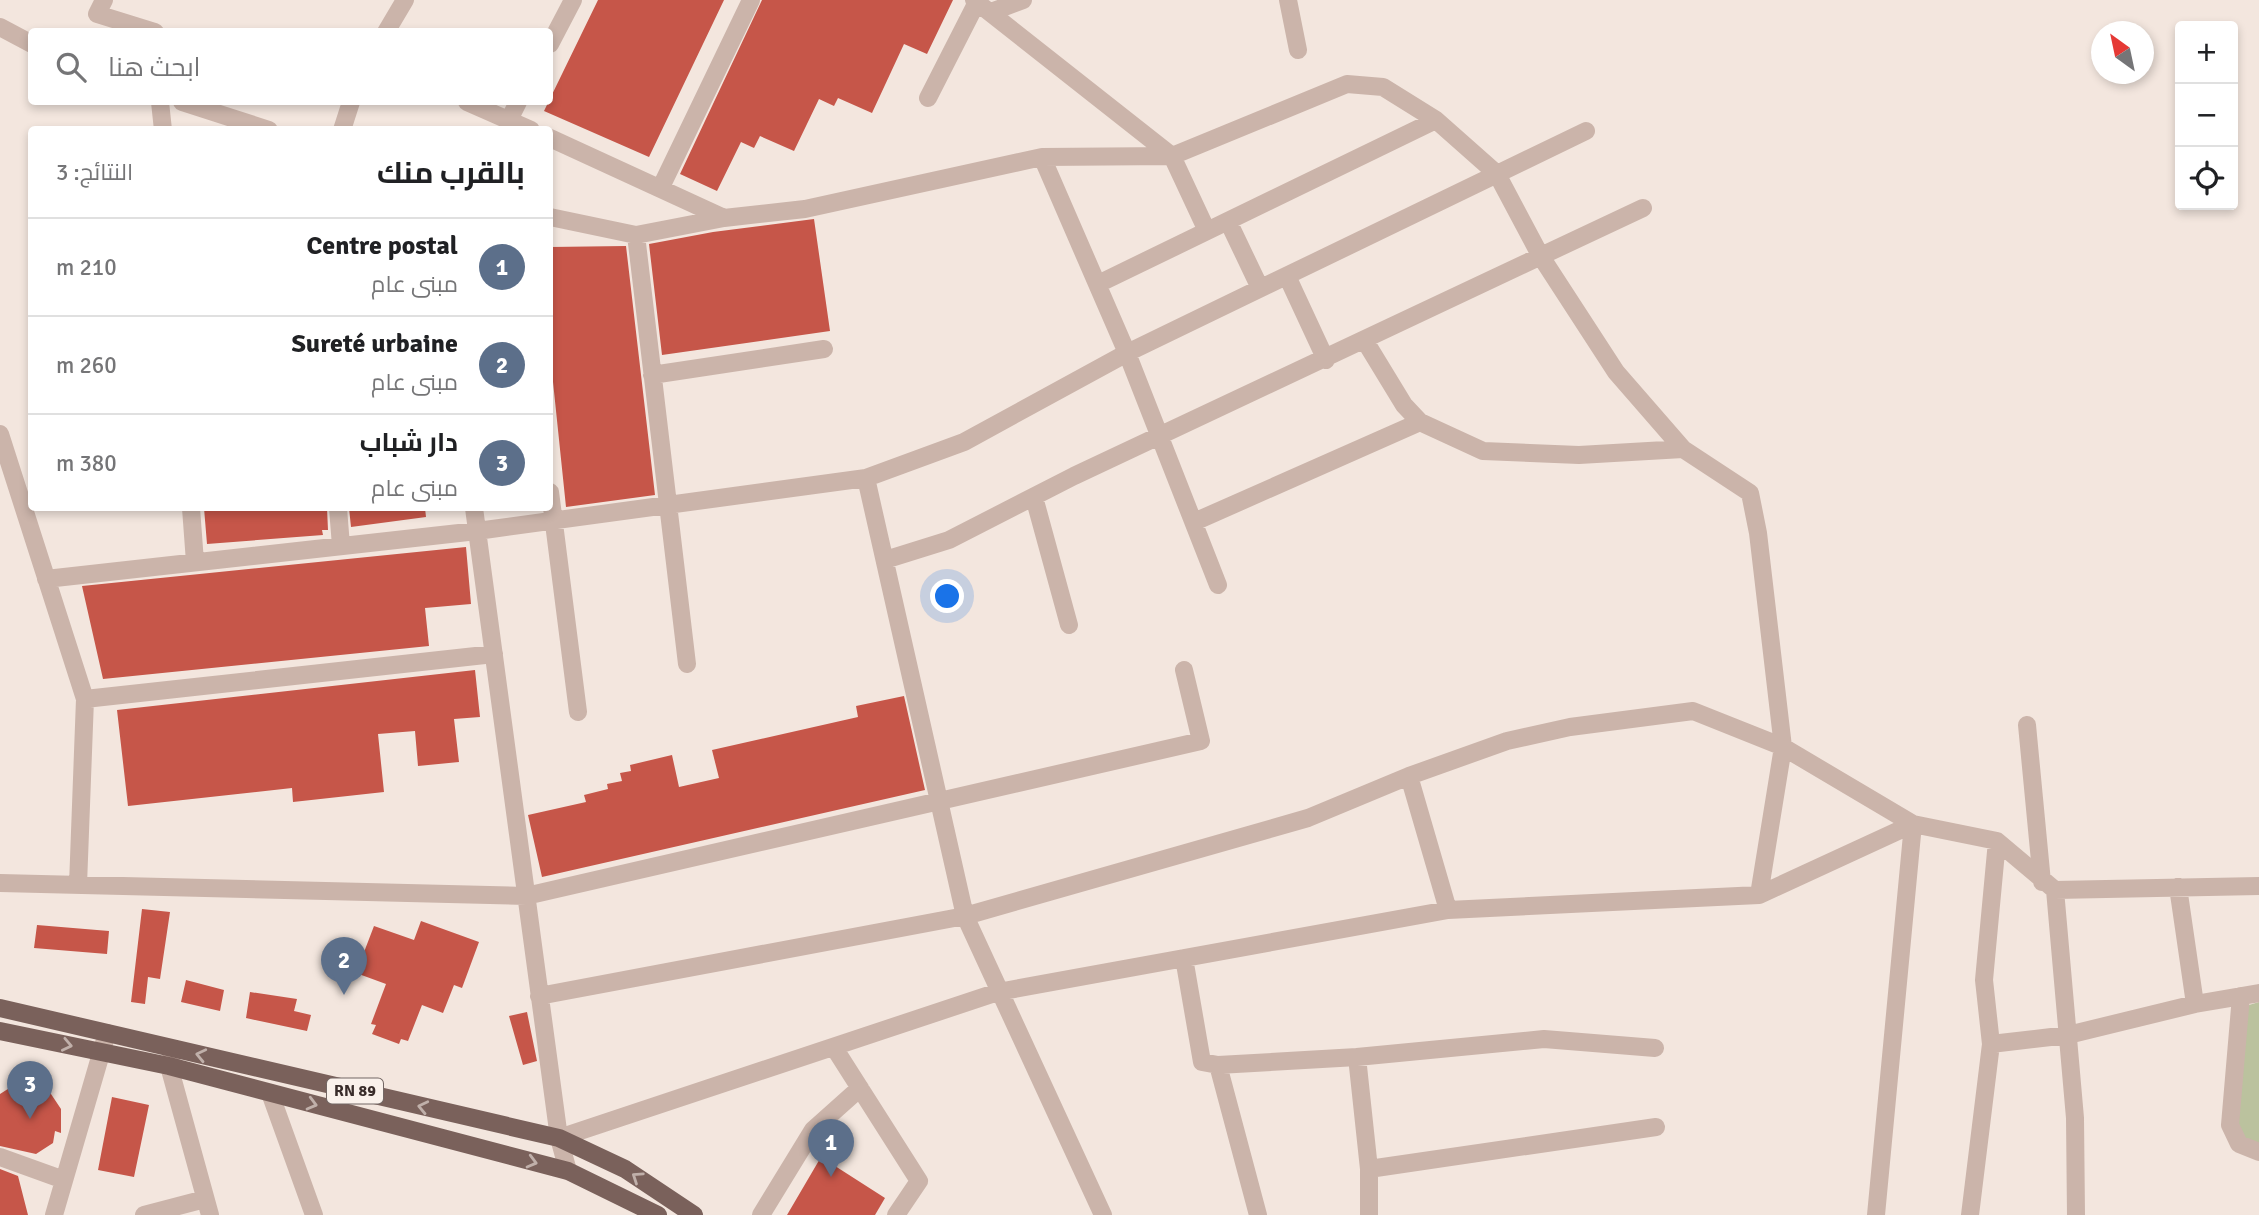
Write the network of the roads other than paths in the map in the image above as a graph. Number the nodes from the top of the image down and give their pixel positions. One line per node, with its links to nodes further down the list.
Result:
1 (104, 0): 9 (street)
2 (405, 0): 10 (street)
3 (573, 0): 11 (street)
4 (751, 0): 31 (street)
5 (1023, 0): 7 (street)
6 (1287, 0): 13 (street)
7 (980, 5): 14 (street); 28 (street)
8 (0, 27): 12 (street)
9 (142, 28)
10 (388, 28)
11 (553, 38)
12 (28, 42)
13 (1298, 50)
14 (928, 98)
15 (160, 105): 22 (street)
16 (191, 105): 23 (street)
17 (350, 105): 24 (street)
18 (474, 105): 20 (street)
19 (517, 105): 20 (street)
20 (509, 120): 25 (street)
21 (1436, 120): 28 (street); 30 (street); 35 (street)
22 (163, 126)
23 (257, 126)
24 (343, 126)
25 (522, 126)
26 (1586, 131): 30 (street)
27 (553, 139): 31 (street)
28 (1172, 156): 29 (street); 36 (street)
29 (1042, 157): 33 (street); 40 (street)
30 (1497, 174): 38 (street); 39 (street)
31 (661, 187): 33 (street)
32 (1643, 208): 38 (street)
33 (724, 218): 37 (street)
34 (553, 219): 37 (street)
35 (1228, 221): 36 (street); 41 (street)
36 (1207, 231): 40 (street)
37 (636, 235): 46 (street)
38 (1540, 255): 42 (street); 50 (street)
39 (1287, 275): 41 (street); 45 (street)
40 (1098, 284): 44 (street)
41 (1260, 288): 44 (street)
42 (1364, 341): 45 (street); 47 (street)
43 (824, 349): 46 (street)
44 (1127, 353): 49 (street); 51 (street)
45 (1325, 360): 49 (street)
46 (652, 375): 53 (street)
47 (1420, 422): 50 (street); 59 (street)
48 (0, 434): 64 (street)
49 (1161, 438): 52 (street); 59 (street)
50 (1682, 449): 73 (street)
51 (866, 478): 53 (street); 62 (street)
52 (1034, 497): 62 (street); 66 (street)
53 (668, 505): 58 (street); 68 (street)
54 (191, 511): 63 (street)
55 (338, 511): 61 (street)
56 (474, 511): 60 (street)
57 (552, 511): 58 (street)
58 (553, 521): 60 (street); 71 (street)
59 (1194, 522): 65 (street)
60 (477, 531): 61 (street); 67 (street)
61 (341, 546): 63 (street)
62 (885, 560): 75 (street)
63 (195, 562): 64 (street)
64 (46, 579): 70 (street)
65 (1218, 585)
66 (1069, 625)
67 (494, 654): 70 (street); 84 (street)
68 (687, 664)
69 (1184, 670): 75 (street)
70 (85, 699): 79 (street)
71 (578, 712)
72 (2027, 724): 80 (street)
73 (1783, 747): 74 (street); 76 (street); 83 (street)
74 (1409, 776): 85 (street); 86 (street)
75 (939, 802): 84 (street); 86 (street)
76 (1913, 824): 77 (street); 83 (street); 125 (street)
77 (1997, 841): 80 (street); 97 (street)
78 (0, 883): 79 (street)
79 (78, 885): 84 (street)
80 (2048, 886): 82 (street); 96 (street)
81 (2259, 886): 82 (street)
82 (2178, 887): 92 (street)
83 (1759, 895): 85 (street)
84 (526, 896): 90 (street)
85 (1448, 910): 87 (street)
86 (965, 916): 88 (street); 90 (street)
87 (1184, 958): 88 (street); 103 (street)
88 (998, 992): 100 (street); 122 (street)
89 (2259, 993): 91 (street)
90 (539, 996): 108 (street)
91 (2241, 996): 92 (street); 109 (street)
92 (2195, 1004): 96 (street)
93 (0, 1008): 95 (main road, RN 89)
94 (0, 1031): 101 (main road, RN 89, one-way to 101)
95 (107, 1033): 99 (main road, RN 89); 101 (street)
96 (2068, 1035): 97 (street); 127 (street)
97 (1991, 1044): 126 (street)
98 (1655, 1048): 102 (street)
99 (174, 1049): 104 (street); 108 (main road, RN 89, one-way to 99)
100 (835, 1049): 105 (street); 108 (street)
101 (101, 1052): 104 (main road, RN 89); 113 (street)
102 (1357, 1057): 103 (street); 111 (street)
103 (1218, 1065): 123 (street)
104 (169, 1066): 106 (main road, RN 89); 114 (street)
105 (860, 1088): 120 (street); 121 (street)
106 (270, 1093): 112 (main road, RN 89, one-way to 112); 118 (street)
107 (1656, 1127): 111 (street)
108 (559, 1139): 112 (street); 119 (main road, RN 89, one-way to 108)
109 (2259, 1152)
110 (0, 1157): 113 (street)
111 (1369, 1169): 124 (street)
112 (568, 1171): 115 (main road, RN 89)
113 (64, 1181): 116 (street)
114 (207, 1207): 117 (street)
115 (647, 1214)
116 (54, 1215)
117 (144, 1215)
118 (314, 1215)
119 (694, 1215)
120 (761, 1215)
121 (896, 1215)
122 (1103, 1215)
123 (1258, 1215)
124 (1369, 1215)
125 (1876, 1215)
126 (1970, 1215)
127 (2076, 1215)

